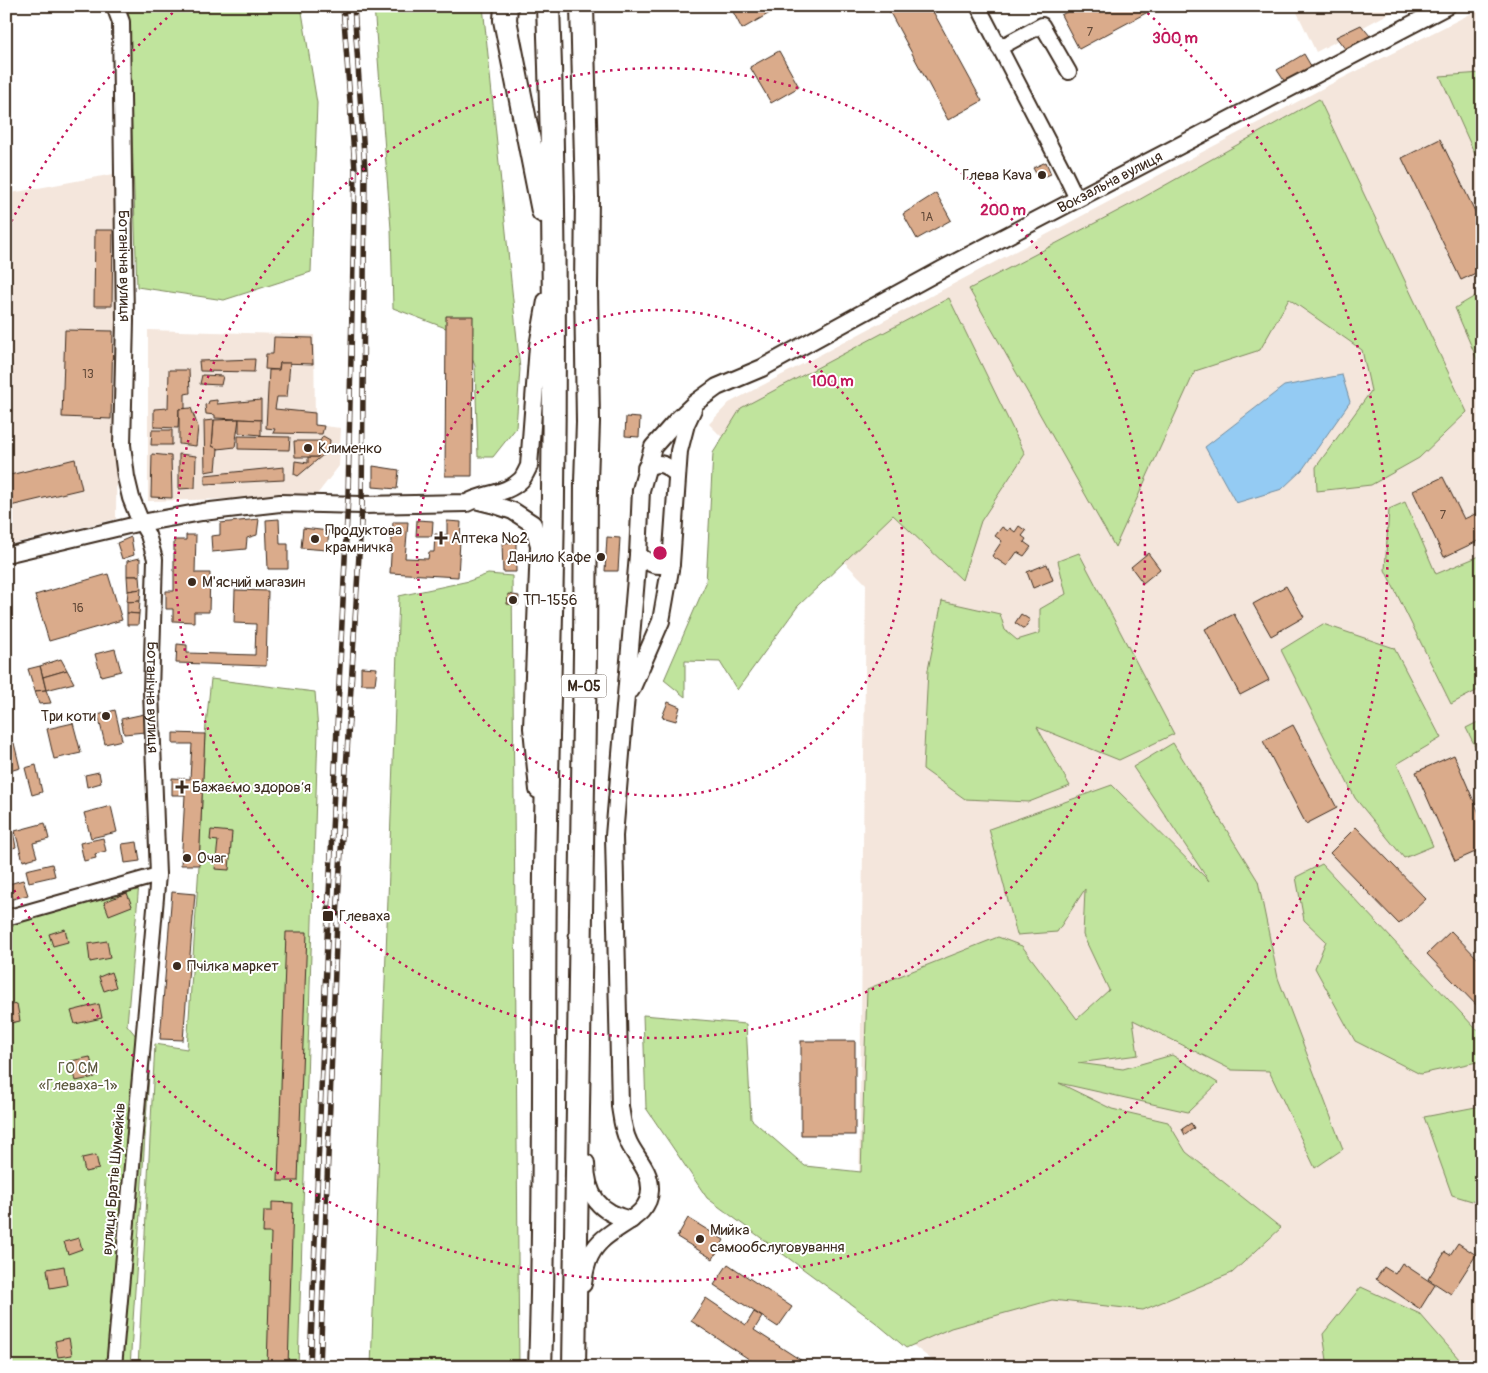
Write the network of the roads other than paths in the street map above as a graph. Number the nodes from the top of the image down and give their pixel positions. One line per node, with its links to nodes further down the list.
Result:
1 (115, 6): 15 (street, Ботанічна вулиця)
2 (506, 6): 10 (highway)
3 (548, 6): 10 (highway, М-05)
4 (582, 6): 23 (highway, М-05)
5 (978, 6): 7 (street)
6 (1447, 6): 9 (street, Вокзальна вулиця)
7 (999, 48): 8 (street); 9 (street)
8 (1068, 72)
9 (1077, 199): 11 (street, Вокзальна вулиця)
10 (554, 262): 14 (street); 20 (highway, М-05)
11 (695, 404): 12 (street, Вокзальна вулиця); 13 (street)
12 (646, 468): 13 (street); 17 (street, Вокзальна вулиця)
13 (677, 474): 18 (street)
14 (472, 500): 15 (street); 20 (street)
15 (142, 523): 16 (street); 21 (street, Ботанічна вулиця)
16 (6, 555)
17 (638, 555): 18 (street); 19 (street, Вокзальна вулиця)
18 (671, 564): 19 (street)
19 (626, 704): 24 (street, Вокзальна вулиця)
20 (545, 873): 26 (highway, М-05)
21 (158, 875): 22 (street); 25 (street, вулиця Братів Шумейків)
22 (6, 918)
23 (578, 1094): 24 (street); 27 (highway, М-05)
24 (631, 1220): 27 (street, Вокзальна вулиця)
25 (114, 1367)
26 (540, 1367)
27 (574, 1367)

